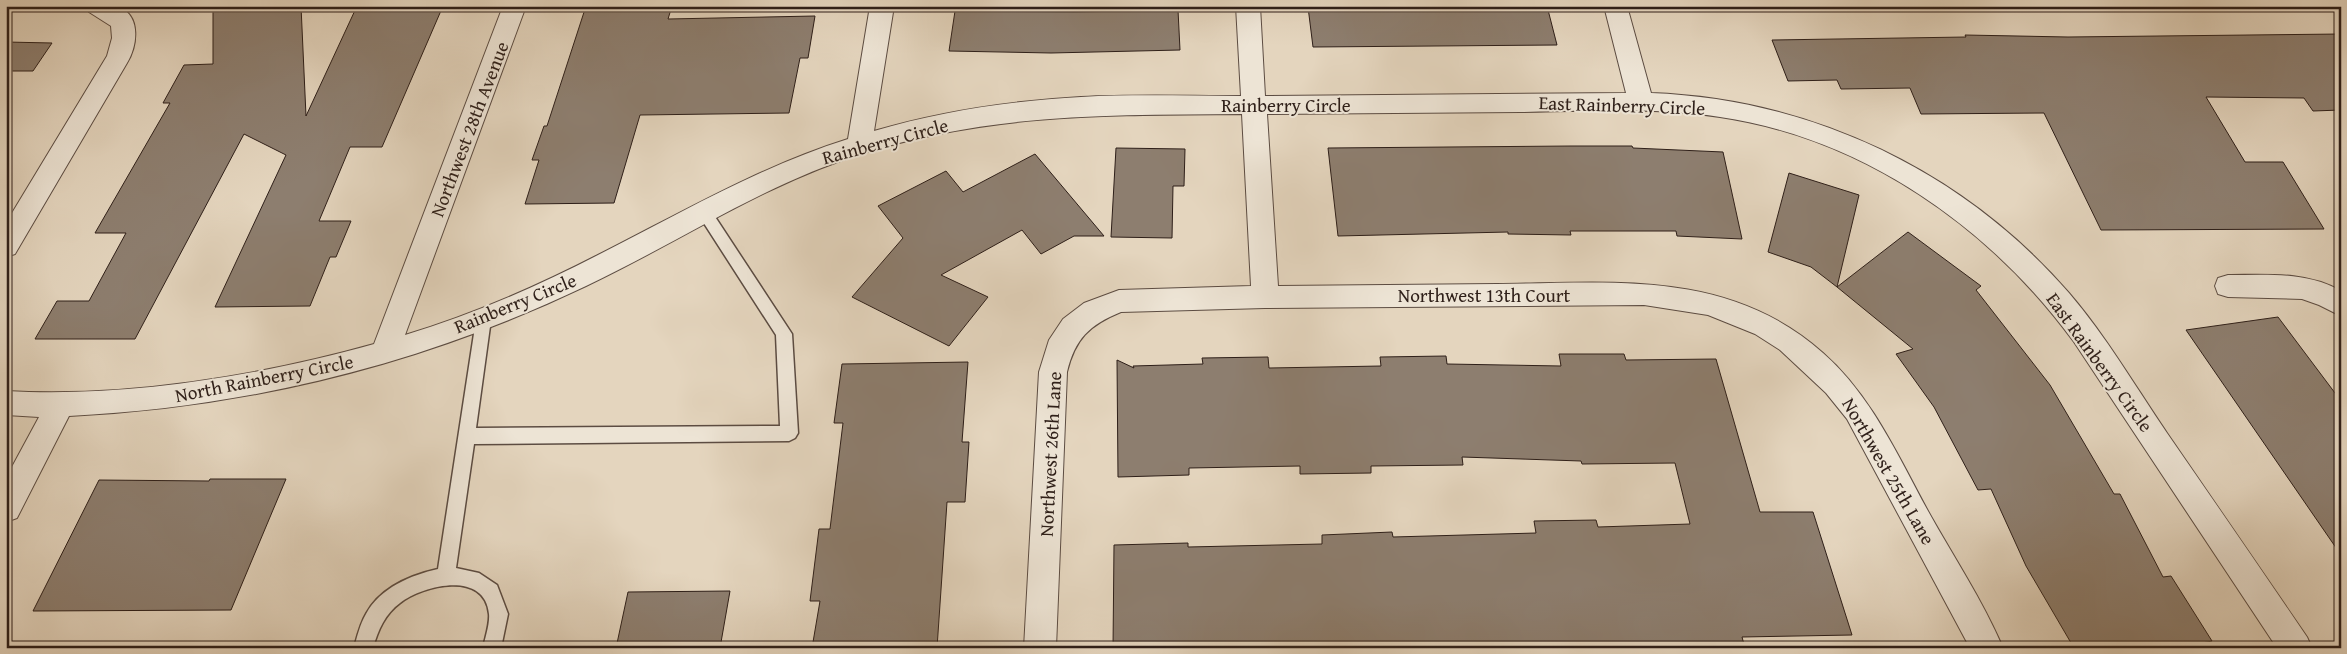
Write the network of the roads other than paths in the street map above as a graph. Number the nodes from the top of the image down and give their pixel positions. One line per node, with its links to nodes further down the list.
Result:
1 (97, 6): 11 (street)
2 (516, 6): 17 (street, Northwest 28th Avenue)
3 (882, 6): 9 (street)
4 (1248, 6): 8 (street)
5 (1615, 6): 6 (street)
6 (1641, 102): 7 (street, East Rainberry Circle); 27 (street, East Rainberry Circle)
7 (1426, 103): 8 (street, Rainberry Circle)
8 (1254, 105): 9 (street, Rainberry Circle); 13 (street)
9 (860, 144): 10 (street, Rainberry Circle)
10 (704, 210): 16 (street, Rainberry Circle); 20 (lane)
11 (6, 246)
12 (2228, 286): 15 (street)
13 (1265, 297): 14 (street, Northwest 13th Court); 25 (street, Northwest 26th Lane)
14 (1703, 301): 26 (street, Northwest 25th Lane)
15 (2341, 305)
16 (483, 319): 17 (street, Rainberry Circle); 20 (lane)
17 (384, 353): 19 (street, North Rainberry Circle)
18 (6, 403): 19 (street, North Rainberry Circle)
19 (61, 404): 21 (street)
20 (466, 436): 22 (lane)
21 (6, 508)
22 (446, 574): 23 (lane); 24 (lane)
23 (363, 648)
24 (492, 648)
25 (1040, 648)
26 (1987, 648)
27 (2296, 648)

